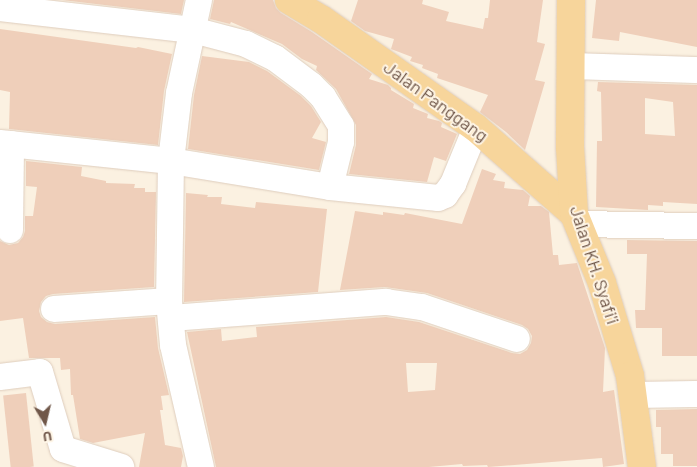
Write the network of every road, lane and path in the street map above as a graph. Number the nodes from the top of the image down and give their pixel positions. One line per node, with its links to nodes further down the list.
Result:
1 (199, 0): 5 (street)
2 (290, 0): 8 (main road, Jalan Panggang)
3 (571, 0): 6 (main road, Jalan KH. Syafi'i)
4 (0, 8): 5 (street)
5 (193, 30): 10 (street); 11 (street)
6 (570, 66): 7 (street); 12 (main road, Jalan KH. Syafi'i)
7 (697, 70)
8 (476, 128): 11 (street); 12 (main road, Jalan Panggang)
9 (6, 144): 10 (street); 14 (street)
10 (171, 161): 11 (street); 16 (street)
11 (330, 186)
12 (576, 219): 13 (street); 20 (main road, Jalan KH. Syafi'i)
13 (697, 226)
14 (10, 230)
15 (54, 309): 16 (street)
16 (170, 309): 17 (street); 22 (street)
17 (517, 339)
18 (0, 377): 21 (street)
19 (697, 394): 20 (street)
20 (632, 395): 23 (main road, Jalan KH. Syafi'i)
21 (121, 467)
22 (201, 467)
23 (642, 467)

